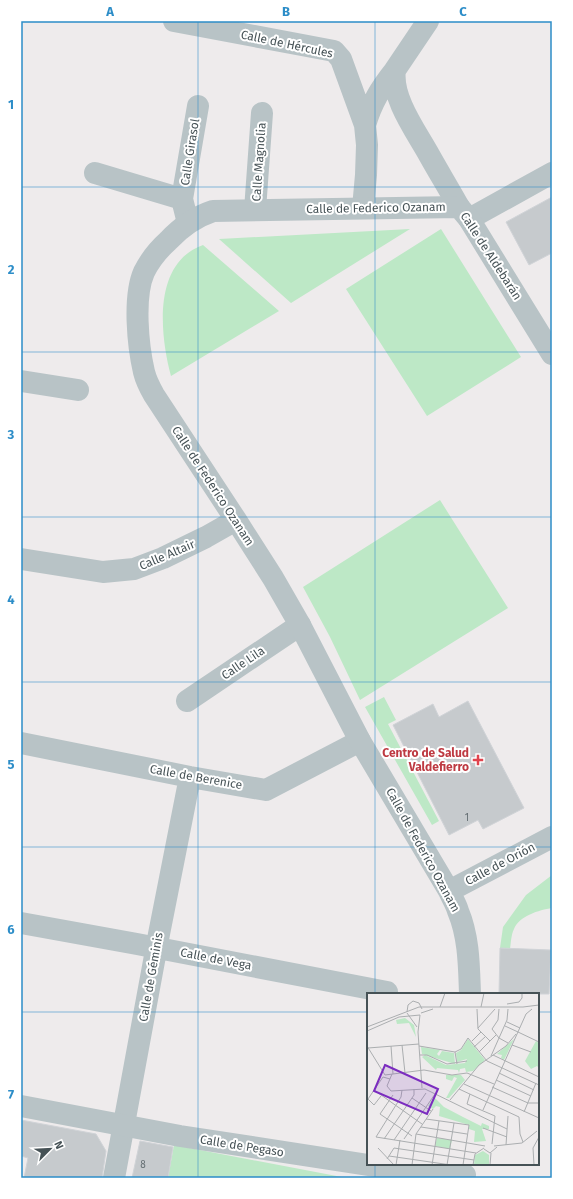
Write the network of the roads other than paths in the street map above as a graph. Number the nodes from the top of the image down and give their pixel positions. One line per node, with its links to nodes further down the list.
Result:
1 (174, 21): 6 (street, Calle de Hércules)
2 (428, 21): 3 (street)
3 (395, 70): 6 (street); 12 (street, Calle de Aldebarán)
4 (198, 106): 9 (street, Calle Girasol)
5 (262, 113): 11 (street, Calle Magnolia)
6 (365, 125): 10 (street, Calle de Hércules)
7 (95, 173): 9 (street)
8 (552, 173): 12 (street)
9 (182, 199): 13 (street)
10 (362, 208): 11 (street, Calle de Federico Ozanam); 12 (street, Calle de Federico Ozanam)
11 (256, 210): 13 (street, Calle de Federico Ozanam)
12 (464, 213): 14 (street, Calle de Aldebarán)
13 (188, 223): 17 (street, Calle de Federico Ozanam)
14 (552, 354)
15 (21, 381): 16 (street)
16 (78, 390)
17 (236, 520): 18 (street, Calle Altair); 19 (street, Calle de Federico Ozanam)
18 (21, 559)
19 (300, 625): 20 (street, Calle Lila); 21 (street, Calle de Federico Ozanam)
20 (187, 701)
21 (360, 741): 23 (street, Calle de Berenice); 25 (street, Calle de Federico Ozanam)
22 (21, 744): 23 (street, Calle de Berenice)
23 (190, 777): 27 (street, Calle de Géminis)
24 (552, 837): 25 (street, Calle de Orión)
25 (449, 891): 29 (street, Calle de Federico Ozanam)
26 (21, 923): 27 (street, Calle de Vega)
27 (157, 948): 28 (street, Calle de Vega); 31 (street, Calle de Géminis)
28 (387, 992)
29 (470, 993)
30 (21, 1106): 31 (street, Calle de Pegaso)
31 (125, 1124): 32 (street, Calle de Pegaso); 33 (street, Calle de Géminis)
32 (465, 1172)
33 (114, 1178)

